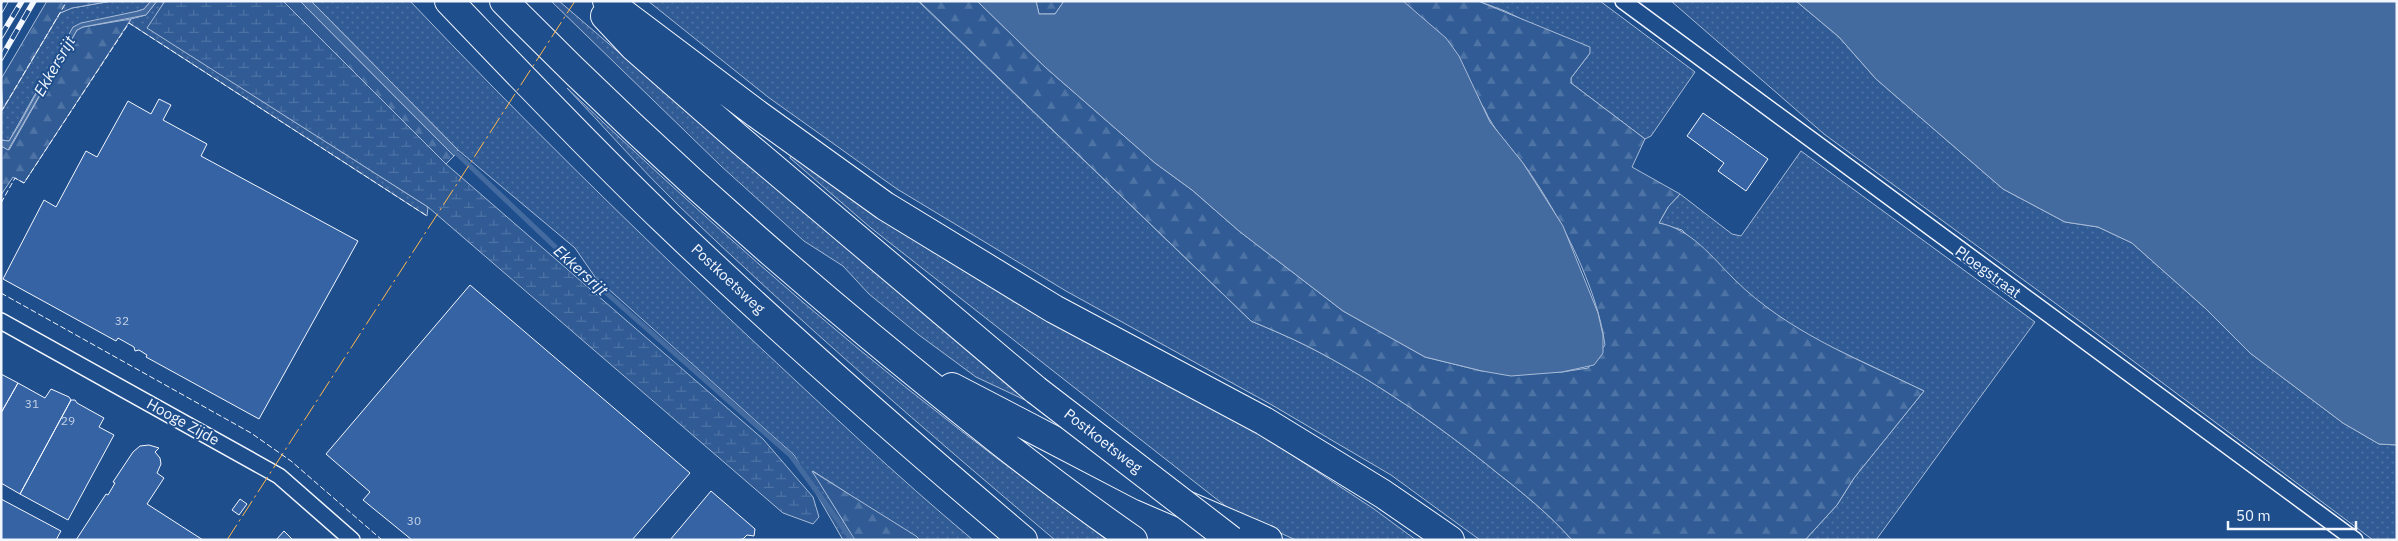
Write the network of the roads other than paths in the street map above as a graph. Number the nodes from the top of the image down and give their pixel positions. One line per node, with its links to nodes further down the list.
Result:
1 (450, 1): 9 (highway, Postkoetsweg)
2 (504, 1): 7 (highway, Postkoetsweg)
3 (591, 1): 11 (highway, Postkoetsweg, bridge)
4 (606, 1): 13 (highway)
5 (1623, 1): 14 (street, Ploegstraat)
6 (1, 322): 8 (street, Hooge Zijde)
7 (894, 356): 10 (highway, Postkoetsweg); 12 (highway, Postkoetsweg)
8 (352, 540)
9 (1022, 540)
10 (1133, 540)
11 (1232, 540)
12 (1268, 540)
13 (1450, 540)
14 (2354, 540)

